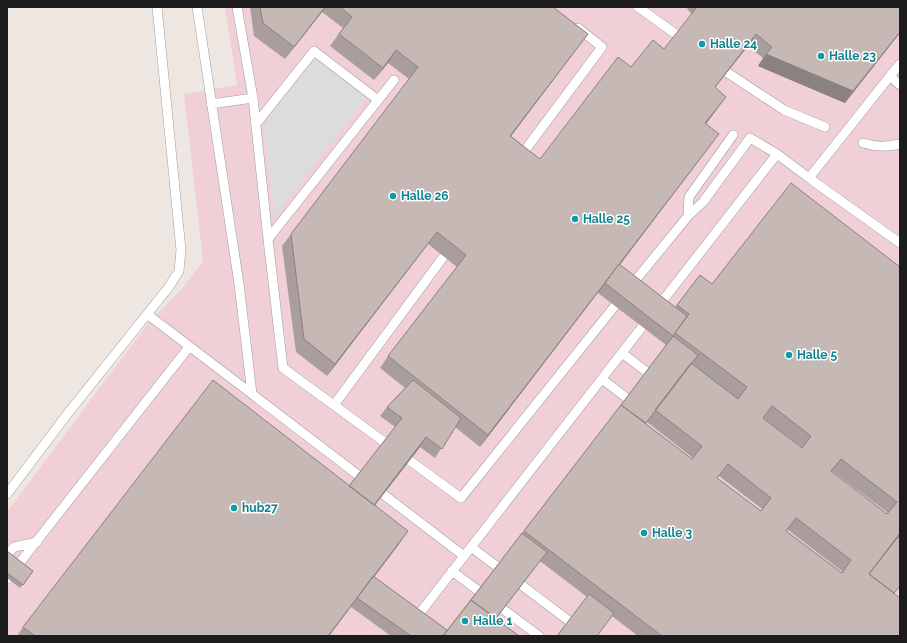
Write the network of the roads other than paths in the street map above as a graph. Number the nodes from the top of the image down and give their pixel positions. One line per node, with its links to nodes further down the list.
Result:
1 (157, 7): 27 (lane)
2 (197, 7): 14 (lane)
3 (237, 7): 12 (lane)
4 (638, 7): 6 (lane)
5 (568, 20): 21 (lane)
6 (677, 35)
7 (900, 64): 9 (lane)
8 (728, 73): 16 (lane)
9 (890, 76): 11 (lane); 22 (lane)
10 (394, 80): 13 (lane)
11 (900, 85)
12 (254, 98): 14 (lane); 15 (lane)
13 (378, 100): 15 (lane); 24 (lane)
14 (211, 104): 32 (lane)
15 (256, 124): 24 (lane)
16 (825, 127)
17 (733, 135): 23 (lane)
18 (863, 143): 19 (lane)
19 (900, 144)
20 (777, 154): 22 (lane); 23 (lane); 29 (lane)
21 (518, 160)
22 (809, 178): 25 (lane)
23 (688, 216): 33 (lane)
24 (268, 239): 33 (lane)
25 (900, 243)
26 (444, 256): 33 (lane)
27 (147, 314): 28 (lane); 35 (lane)
28 (189, 347): 32 (lane); 36 (lane)
29 (622, 353): 30 (lane); 31 (lane)
30 (602, 379): 34 (lane); 37 (lane)
31 (666, 387)
32 (252, 394): 39 (lane)
33 (334, 405)
34 (646, 413)
35 (7, 494)
36 (37, 542): 38 (lane); 41 (lane)
37 (471, 547): 39 (lane); 44 (lane)
38 (7, 555)
39 (464, 556): 40 (lane)
40 (452, 571): 42 (lane); 43 (lane)
41 (7, 579)
42 (402, 636)
43 (539, 636)
44 (588, 636)

